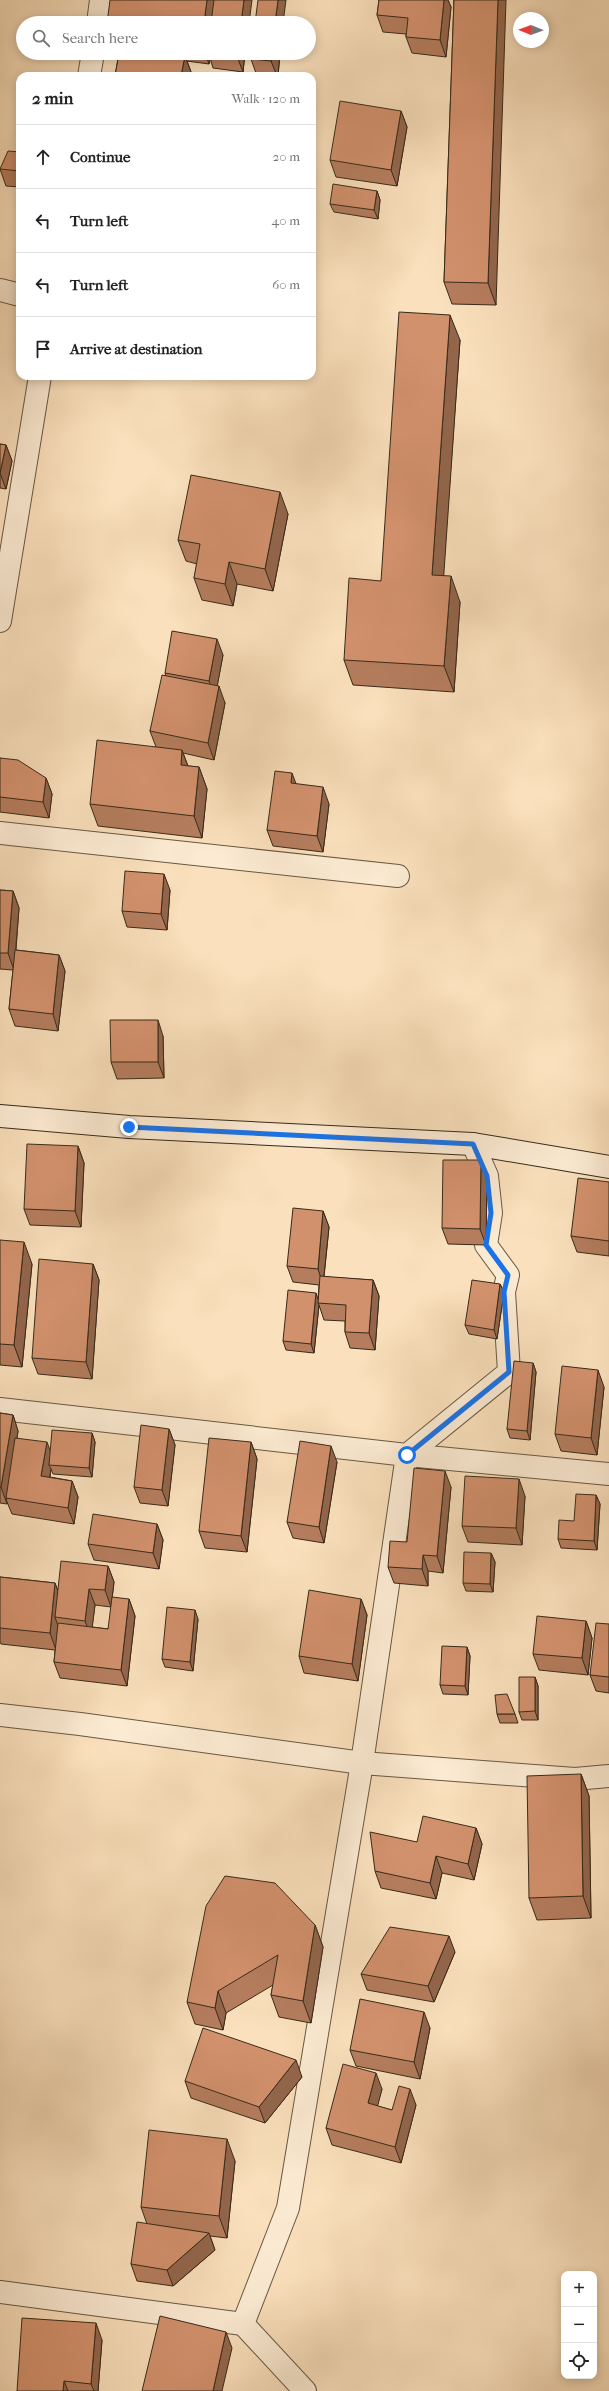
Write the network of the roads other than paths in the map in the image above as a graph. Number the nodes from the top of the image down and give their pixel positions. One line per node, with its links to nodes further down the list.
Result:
1 (101, 0): 2 (street)
2 (99, 16)
3 (92, 60): 4 (street)
4 (90, 72)
5 (0, 290): 6 (street)
6 (16, 294)
7 (39, 380): 8 (street)
8 (0, 621)
9 (0, 833): 10 (street)
10 (398, 876)
11 (0, 1116): 12 (street)
12 (473, 1144): 13 (street); 15 (street)
13 (609, 1167)
14 (0, 1409): 15 (street)
15 (407, 1455): 16 (street); 18 (street)
16 (609, 1474)
17 (0, 1715): 18 (street)
18 (362, 1763): 19 (street); 21 (street)
19 (609, 1776)
20 (0, 2292): 21 (street)
21 (243, 2324): 22 (street)
22 (305, 2391)

